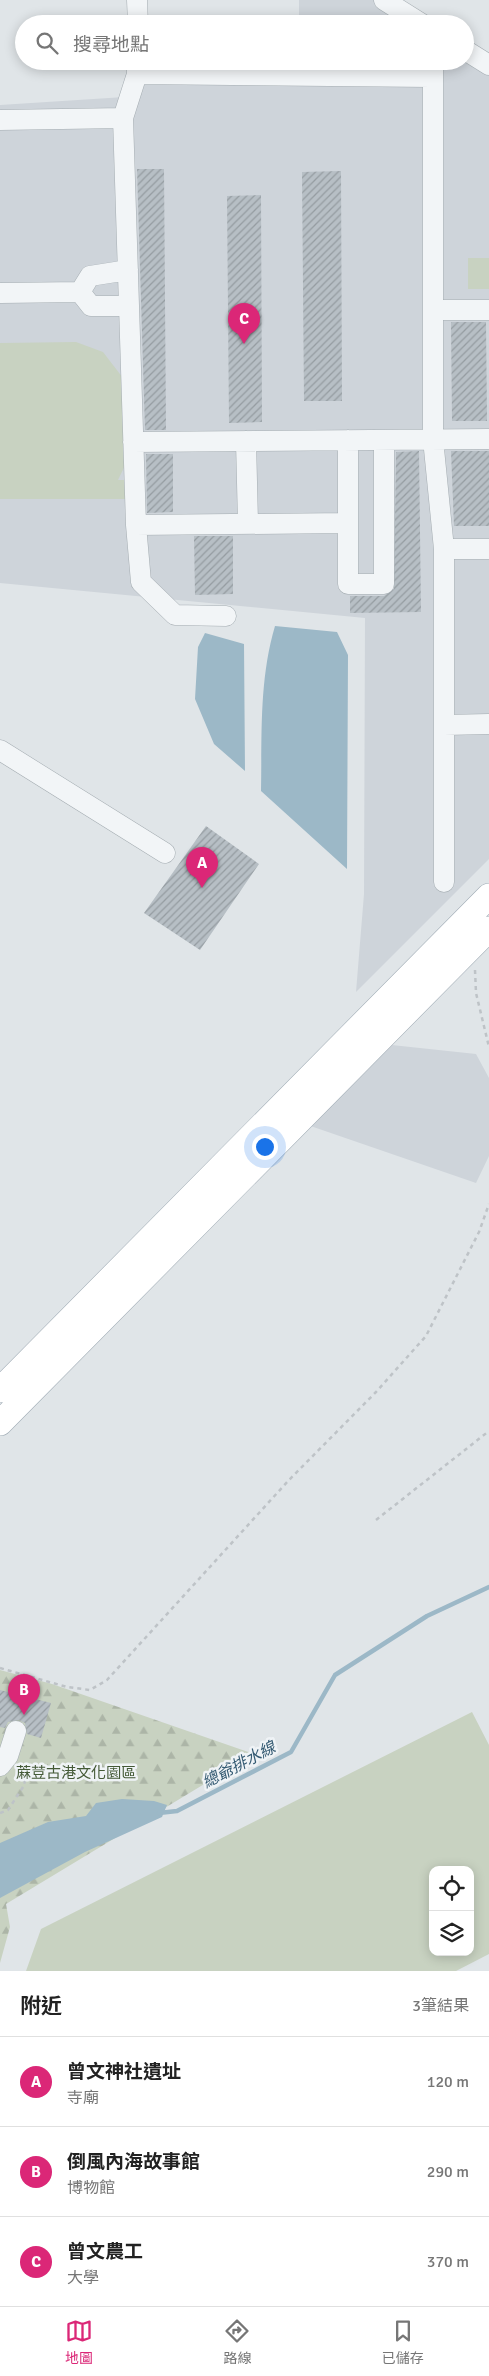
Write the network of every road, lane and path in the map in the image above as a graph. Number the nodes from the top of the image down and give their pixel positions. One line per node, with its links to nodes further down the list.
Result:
1 (137, 0): 3 (street)
2 (384, 0): 4 (street)
3 (138, 15)
4 (408, 15)
5 (474, 56): 6 (street)
6 (489, 65)
7 (136, 70): 9 (street)
8 (432, 70): 15 (street)
9 (123, 118): 10 (street); 11 (street)
10 (0, 120)
11 (128, 270): 12 (street); 14 (street)
12 (80, 292): 13 (street); 14 (street)
13 (0, 293)
14 (129, 306): 22 (street)
15 (433, 310): 16 (street); 17 (street)
16 (489, 310)
17 (433, 439): 18 (street); 20 (street); 26 (street)
18 (489, 439)
19 (348, 440): 20 (street); 21 (street); 23 (street)
20 (384, 440): 23 (street)
21 (246, 441): 22 (street); 24 (street)
22 (133, 442): 25 (street)
23 (348, 523): 24 (street)
24 (248, 524): 25 (street)
25 (136, 525): 28 (street)
26 (444, 549): 27 (street); 30 (street)
27 (489, 549)
28 (226, 616)
29 (489, 724): 30 (street)
30 (444, 725): 33 (street)
31 (0, 750): 32 (street)
32 (165, 853)
33 (444, 882)
34 (489, 896): 38 (main road)
35 (484, 934): 36 (path); 39 (main road)
36 (489, 1047)
37 (489, 1204): 42 (path)
38 (0, 1390)
39 (0, 1423)
40 (489, 1431): 41 (path)
41 (376, 1520)
42 (0, 1668)
43 (16, 1731): 44 (street)
44 (7, 1764): 45 (path)
45 (0, 1813)

